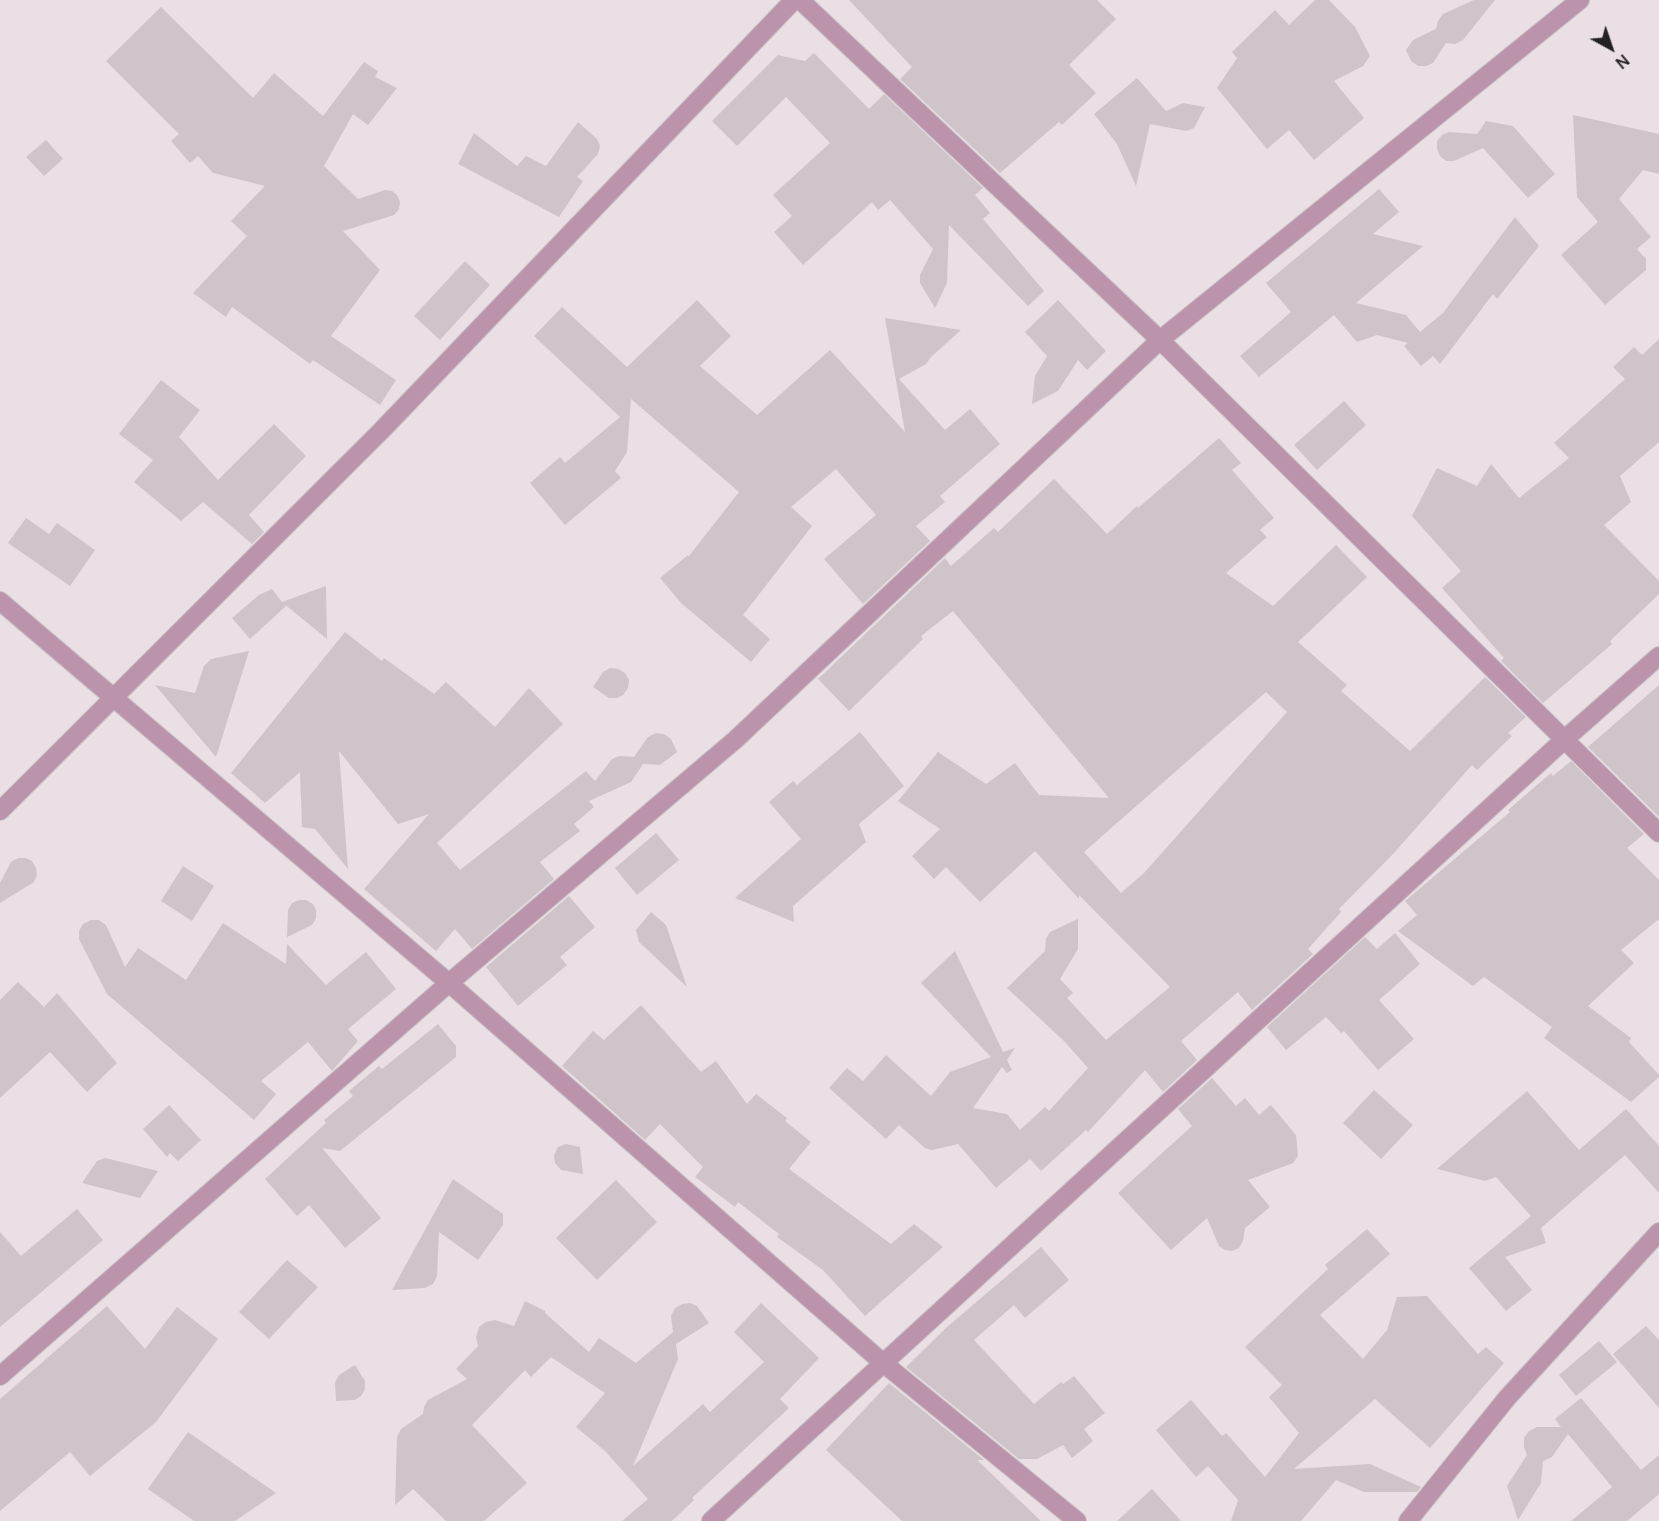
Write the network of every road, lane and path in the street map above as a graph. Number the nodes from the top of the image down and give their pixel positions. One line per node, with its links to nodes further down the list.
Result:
1 (794, 0): 7 (street)
2 (800, 0): 4 (street)
3 (1580, 0): 4 (street)
4 (1160, 340): 8 (street); 11 (street)
5 (0, 601): 7 (street)
6 (1659, 656): 8 (street)
7 (115, 697): 9 (street); 11 (street)
8 (1565, 739): 10 (street); 13 (street)
9 (0, 811)
10 (1659, 833)
11 (449, 983): 13 (street); 14 (street)
12 (1659, 1232): 17 (street)
13 (882, 1362): 15 (street); 16 (street)
14 (0, 1376)
15 (711, 1521)
16 (1077, 1521)
17 (1408, 1521)

